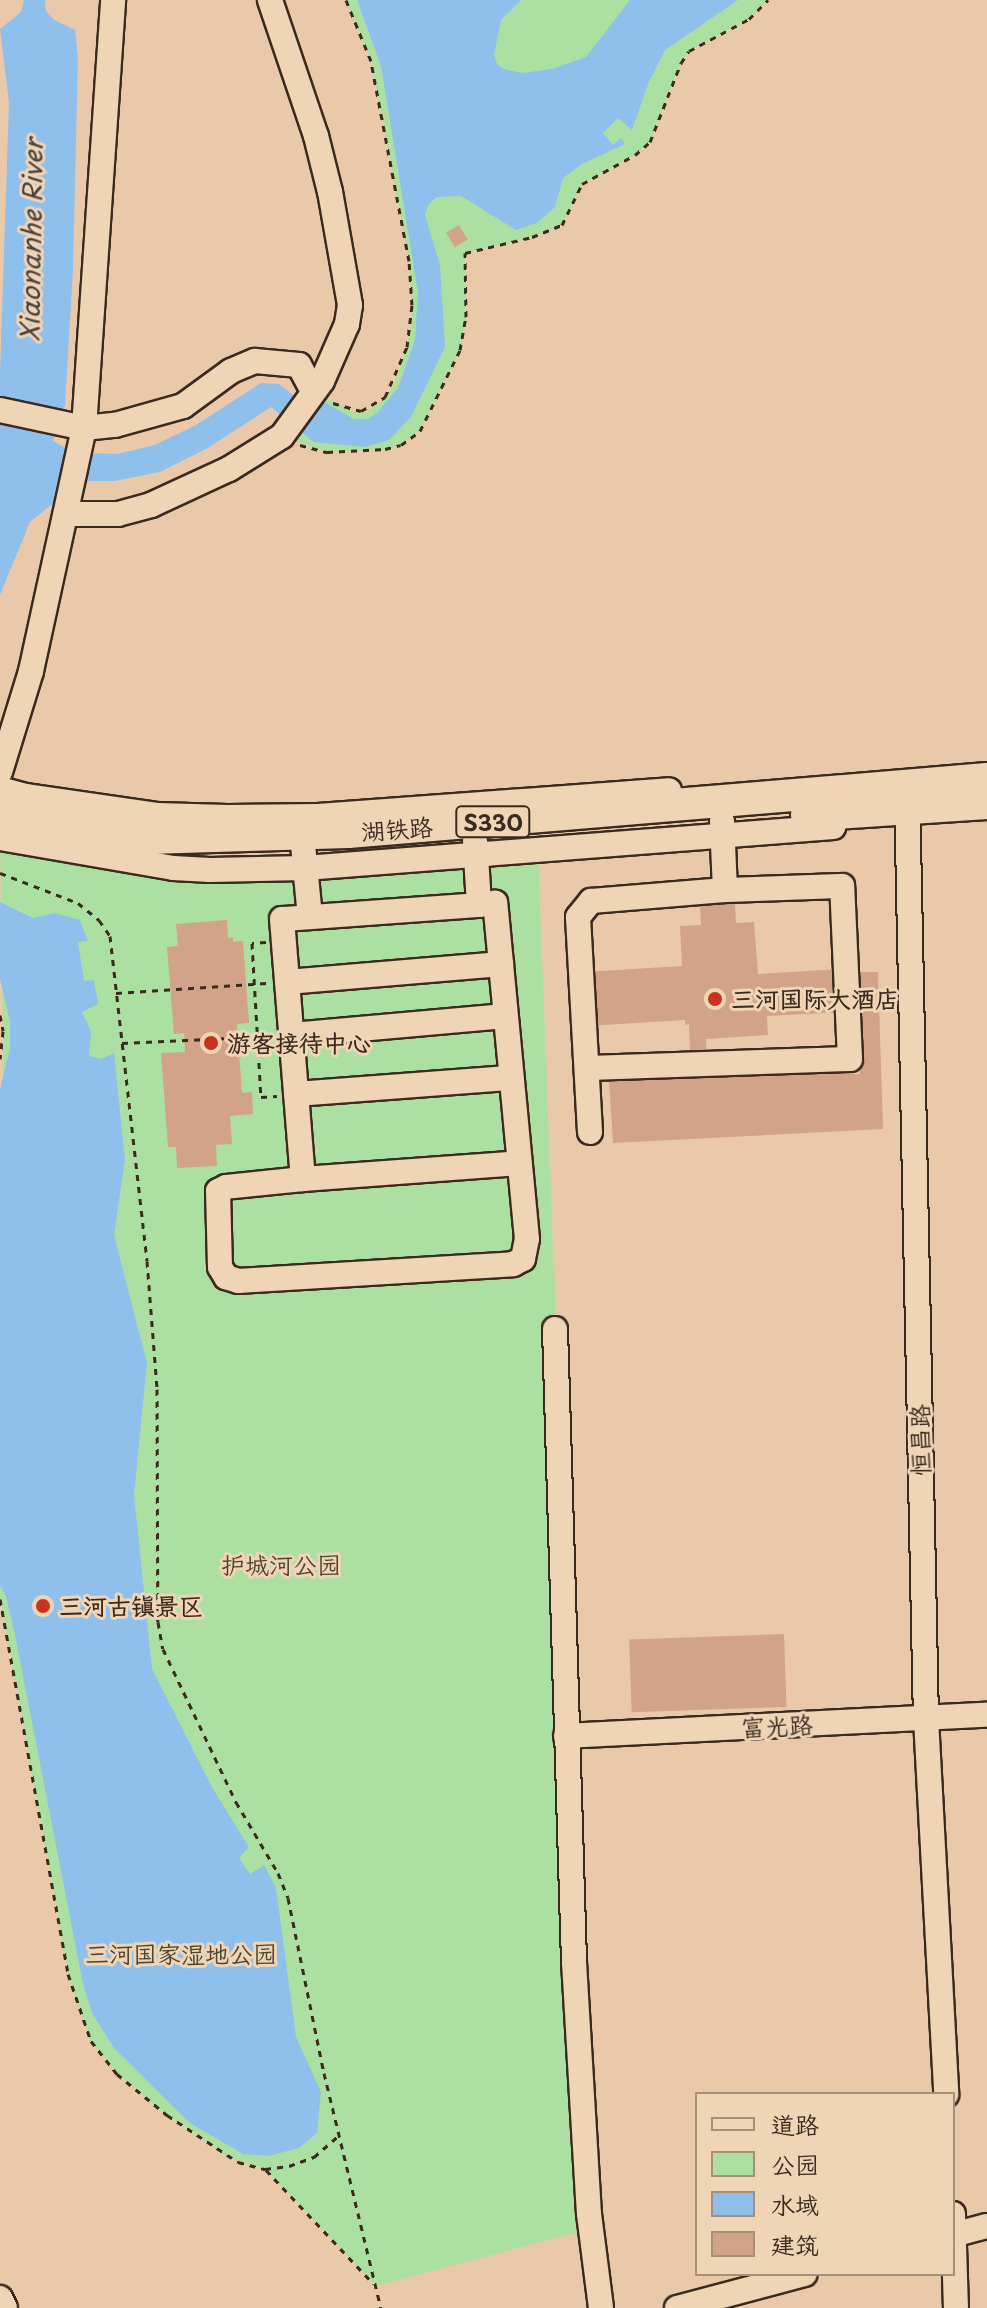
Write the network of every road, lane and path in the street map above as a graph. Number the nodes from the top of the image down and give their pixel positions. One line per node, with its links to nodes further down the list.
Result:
1 (113, 0): 7 (street)
2 (270, 0): 5 (street)
3 (346, 0): 5 (path)
4 (768, 0): 8 (path)
5 (313, 391): 7 (street); 8 (street)
6 (0, 410): 7 (street)
7 (84, 428): 9 (street)
8 (282, 436): 9 (street)
9 (68, 514): 11 (street)
10 (987, 766): 13 (street)
11 (0, 772)
12 (987, 779): 15 (main road, 湖铁路 / S330)
13 (0, 789)
14 (987, 803): 15 (main road, 湖铁路 / S330)
15 (907, 805): 17 (street); 19 (main road, 湖铁路 / S330); 21 (main road, 湖铁路 / S330); 48 (street, 恒昌路)
16 (0, 811): 22 (main road, 湖铁路 / S330)
17 (987, 815)
18 (0, 824): 22 (main road, 湖铁路 / S330)
19 (722, 828): 21 (main road, 湖铁路 / S330); 24 (street)
20 (0, 838): 22 (street)
21 (474, 839): 22 (main road, 湖铁路 / S330); 25 (street)
22 (303, 850): 26 (street)
23 (0, 873): 31 (path)
24 (725, 890): 38 (street); 38 (street)
25 (479, 905): 26 (street); 28 (street)
26 (310, 917): 29 (street)
27 (252, 943): 30 (path)
28 (501, 964): 29 (street); 33 (street)
29 (287, 982): 30 (path); 34 (street)
30 (255, 984): 31 (path); 35 (path)
31 (116, 993): 36 (path)
32 (0, 1015): 37 (path)
33 (505, 1016): 34 (street); 39 (street)
34 (292, 1035): 35 (path); 40 (street)
35 (258, 1037): 36 (path); 41 (path)
36 (122, 1043): 51 (path)
37 (0, 1059)
38 (587, 1068): 42 (street)
39 (511, 1078): 40 (street); 43 (street)
40 (296, 1094): 44 (street)
41 (261, 1097)
42 (590, 1132)
43 (519, 1163): 44 (street); 44 (street)
44 (303, 1179)
45 (555, 1329): 49 (street)
46 (0, 1599): 52 (path)
47 (987, 1715): 48 (street, 富光路)
48 (926, 1719): 49 (street, 富光路); 50 (street, 恒昌路)
49 (566, 1736): 61 (street)
50 (946, 2092)
51 (338, 2136): 52 (path); 57 (path)
52 (265, 2169): 57 (path)
53 (987, 2226): 54 (street)
54 (955, 2228)
55 (797, 2276): 62 (street)
56 (955, 2276): 63 (street)
57 (376, 2286): 60 (path)
58 (0, 2298): 59 (street)
59 (5, 2308)
60 (381, 2308)
61 (601, 2308)
62 (677, 2308)
63 (956, 2308)

